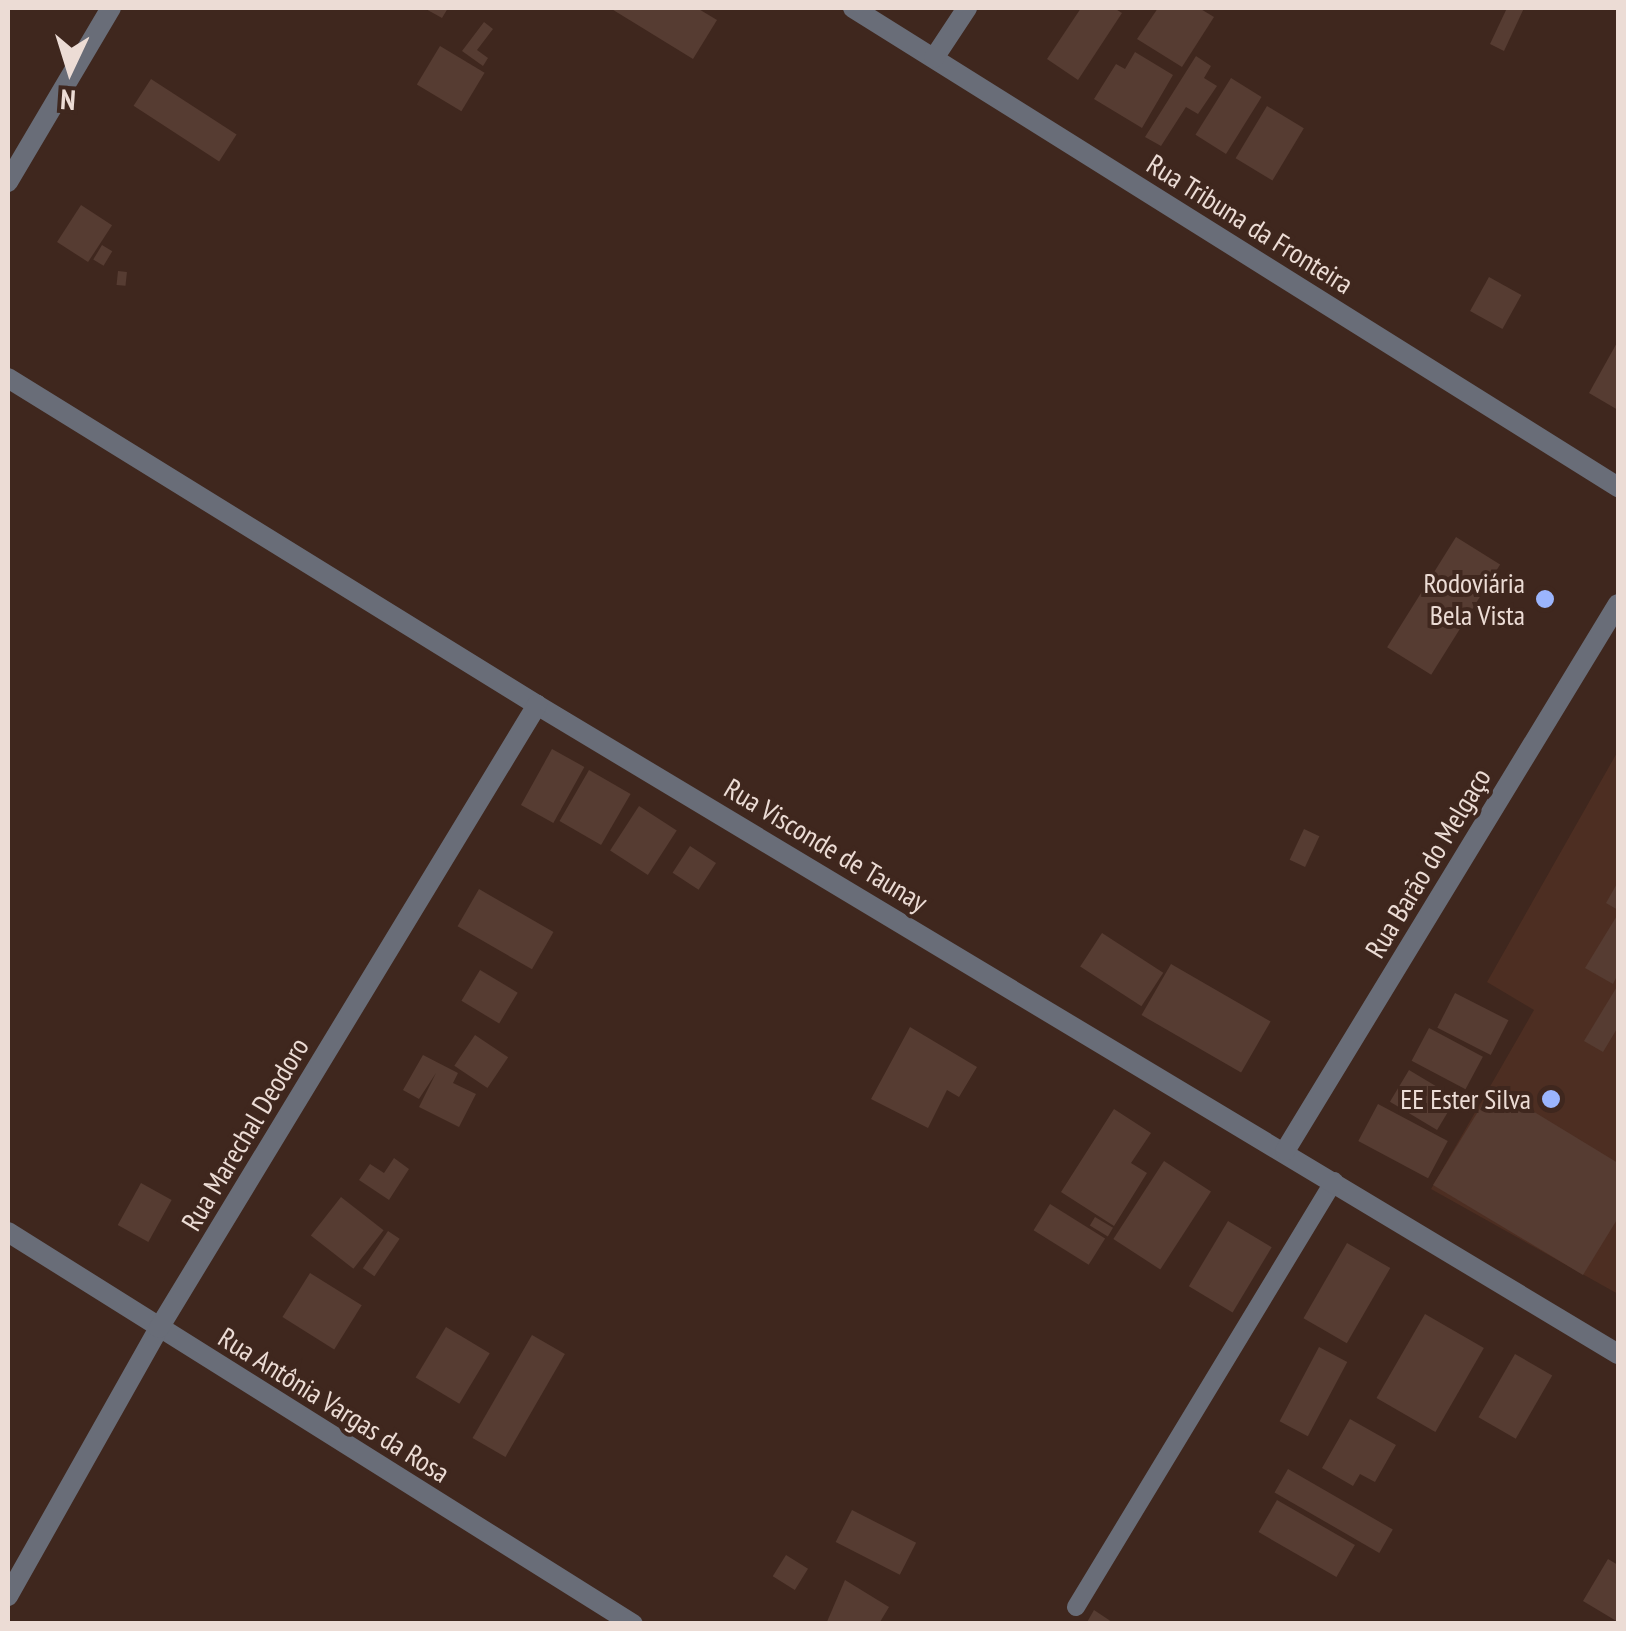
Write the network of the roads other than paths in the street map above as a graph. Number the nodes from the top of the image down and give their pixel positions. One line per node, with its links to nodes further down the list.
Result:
1 (111, 8): 5 (street)
2 (853, 8): 4 (street, Rua Tribuna da Fronteira)
3 (967, 8): 4 (street)
4 (934, 58): 7 (street, Rua Tribuna da Fronteira)
5 (8, 182)
6 (8, 378): 9 (street, Rua Visconde de Taunay)
7 (1618, 486)
8 (1618, 604): 10 (street, Rua Barão do Melgaço)
9 (538, 705): 10 (street, Rua Visconde de Taunay); 13 (street, Rua Marechal Deodoro)
10 (1285, 1151): 11 (street, Rua Visconde de Taunay)
11 (1334, 1180): 14 (street, Rua Visconde de Taunay); 16 (lane)
12 (8, 1232): 13 (street, Rua Antônia Vargas da Rosa)
13 (159, 1328): 15 (street, Rua Marechal Deodoro); 17 (street, Rua Antônia Vargas da Rosa)
14 (1618, 1354)
15 (8, 1596)
16 (1076, 1607)
17 (632, 1624)

